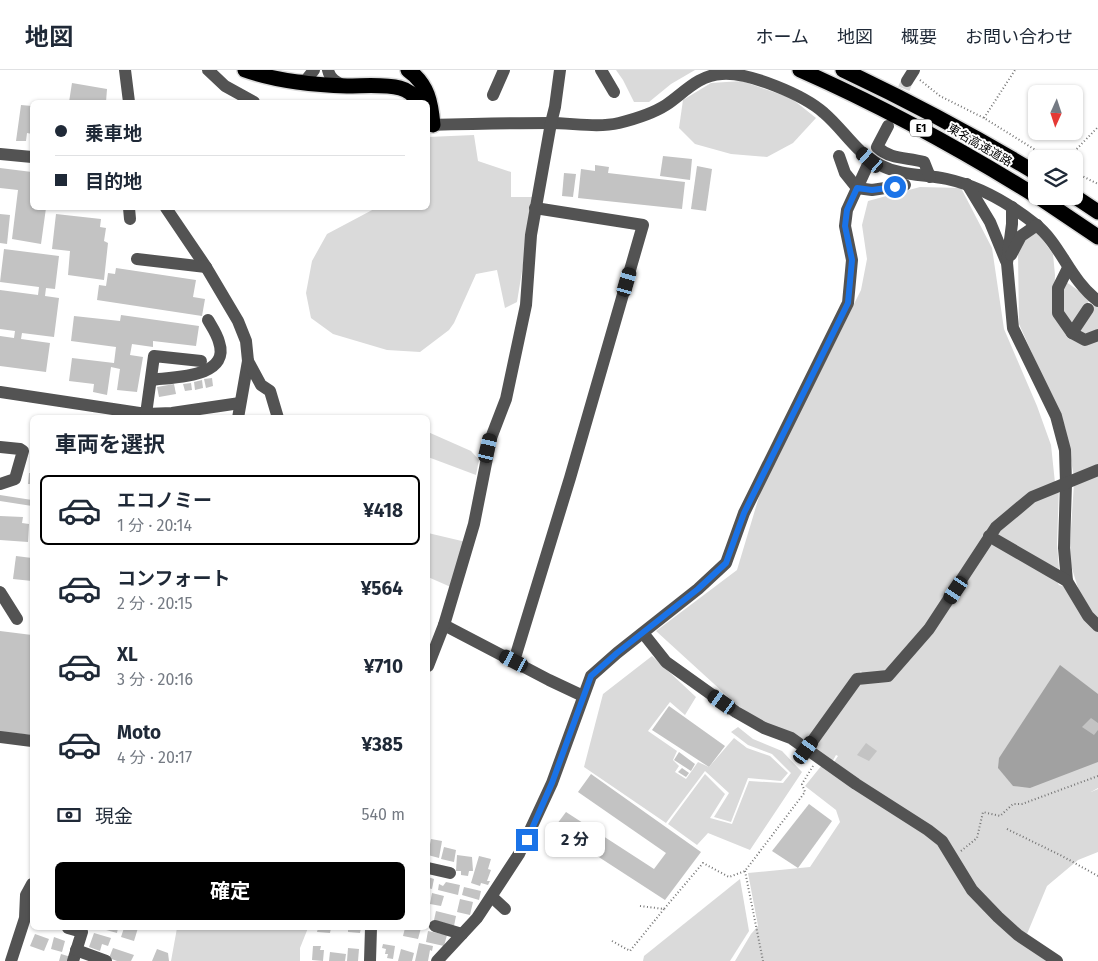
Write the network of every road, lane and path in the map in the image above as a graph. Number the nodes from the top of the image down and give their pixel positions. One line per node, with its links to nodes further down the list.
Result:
1 (126, 70): 20 (street)
2 (208, 70): 21 (street)
3 (244, 70): 15 (highway)
4 (314, 70): 15 (street)
5 (328, 70): 16 (street)
6 (408, 70): 23 (highway)
7 (504, 70): 19 (street)
8 (560, 70): 26 (street)
9 (601, 70): 18 (street)
10 (787, 70): 17 (highway)
11 (800, 70): 17 (highway, 東名高速道路 / E1)
12 (843, 70): 36 (highway, 東名高速道路 / E1)
13 (1015, 70): 25 (path)
14 (911, 75): 25 (path)
15 (298, 81): 16 (highway)
16 (344, 86): 22 (highway)
17 (836, 86): 43 (highway, 東名高速道路 / E1)
18 (614, 92)
19 (493, 95)
20 (129, 100)
21 (250, 100)
22 (415, 100)
23 (429, 100)
24 (430, 102): 27 (highway)
25 (984, 118): 30 (path)
26 (551, 123): 27 (street); 35 (street); 46 (street)
27 (430, 125)
28 (888, 126): 37 (street)
29 (1098, 127): 31 (path)
30 (1036, 150)
31 (1076, 150)
32 (0, 154): 34 (street)
33 (839, 156): 42 (street)
34 (30, 157)
35 (870, 160): 37 (street); 42 (street)
36 (1028, 168)
37 (930, 176): 39 (street)
38 (1083, 176): 40 (path)
39 (967, 184): 47 (street); 53 (street)
40 (1098, 184)
41 (906, 185): 42 (street)
42 (857, 188): 78 (street)
43 (1028, 191)
44 (1083, 202): 49 (highway)
45 (1050, 205): 51 (highway, 東名高速道路 / E1)
46 (535, 208): 76 (street); 80 (street)
47 (1012, 208): 50 (street); 53 (street)
48 (167, 210): 54 (street)
49 (1098, 212)
50 (1037, 225): 53 (street); 55 (street)
51 (1098, 237)
52 (136, 259): 54 (street)
53 (1007, 264): 71 (street)
54 (206, 267): 61 (street)
55 (1068, 268): 56 (street); 58 (street)
56 (1093, 305): 58 (street)
57 (208, 320): 62 (street)
58 (1072, 333): 59 (street)
59 (1098, 335)
60 (201, 361): 62 (street)
61 (248, 361): 64 (street); 67 (street)
62 (151, 380): 65 (street)
63 (0, 392): 65 (street)
64 (240, 403): 65 (street); 66 (street)
65 (146, 414)
66 (238, 415)
67 (277, 415)
68 (0, 447): 70 (street)
69 (1098, 470): 71 (street)
70 (0, 484)
71 (1066, 484): 72 (street); 73 (street)
72 (990, 536): 73 (street); 84 (street)
73 (1067, 580): 77 (street)
74 (0, 592): 75 (street)
75 (17, 619)
76 (444, 625): 79 (street); 80 (street)
77 (1098, 626)
78 (643, 633): 81 (street); 84 (street)
79 (430, 661)
80 (514, 661): 81 (street)
81 (583, 696): 94 (street)
82 (0, 737): 83 (street)
83 (30, 742)
84 (806, 750): 85 (street)
85 (818, 758): 88 (street); 90 (path)
86 (1098, 776): 88 (path)
87 (1006, 829): 92 (path)
88 (952, 858): 110 (street)
89 (430, 869): 91 (street)
90 (746, 871): 97 (path); 109 (path)
91 (450, 874)
92 (1098, 876)
93 (30, 888): 98 (street)
94 (492, 897): 96 (street); 102 (street)
95 (640, 906): 97 (path)
96 (505, 909)
97 (664, 909): 103 (path)
98 (29, 915): 105 (street)
99 (435, 926): 102 (street)
100 (75, 930): 104 (street)
101 (371, 930): 107 (street)
102 (462, 934): 108 (street)
103 (612, 941)
104 (75, 956): 106 (street)
105 (11, 961)
106 (106, 961)
107 (370, 961)
108 (437, 961)
109 (763, 961)
110 (1056, 961)

